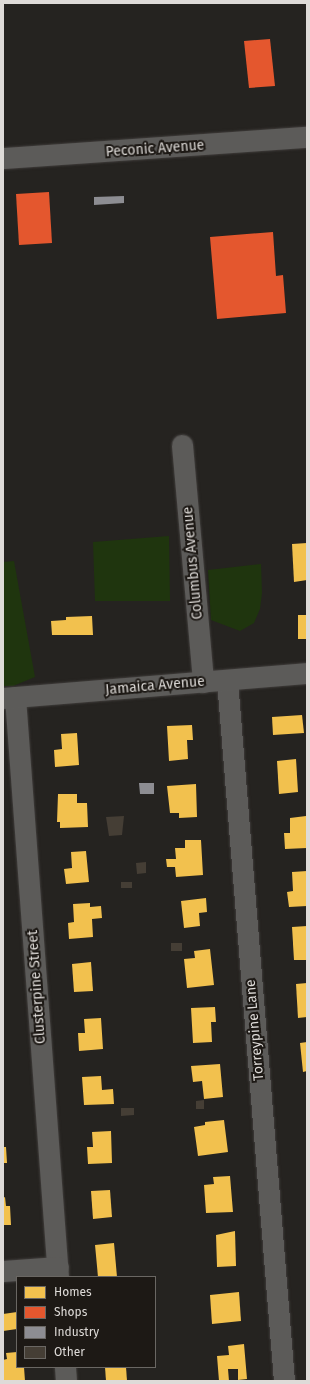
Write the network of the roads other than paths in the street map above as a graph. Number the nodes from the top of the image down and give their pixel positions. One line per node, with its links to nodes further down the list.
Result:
1 (307, 138): 2 (street, Peconic Avenue)
2 (3, 158)
3 (182, 445): 6 (street, Columbus Avenue)
4 (307, 673): 5 (street, Jamaica Avenue)
5 (227, 680): 6 (street, Jamaica Avenue); 12 (street, Torreypine Lane)
6 (203, 682): 7 (street, Jamaica Avenue)
7 (9, 698): 9 (street, Clusterpine Street)
8 (3, 1271): 9 (street)
9 (58, 1272)
10 (65, 1368): 11 (street)
11 (66, 1381)
12 (284, 1381)

